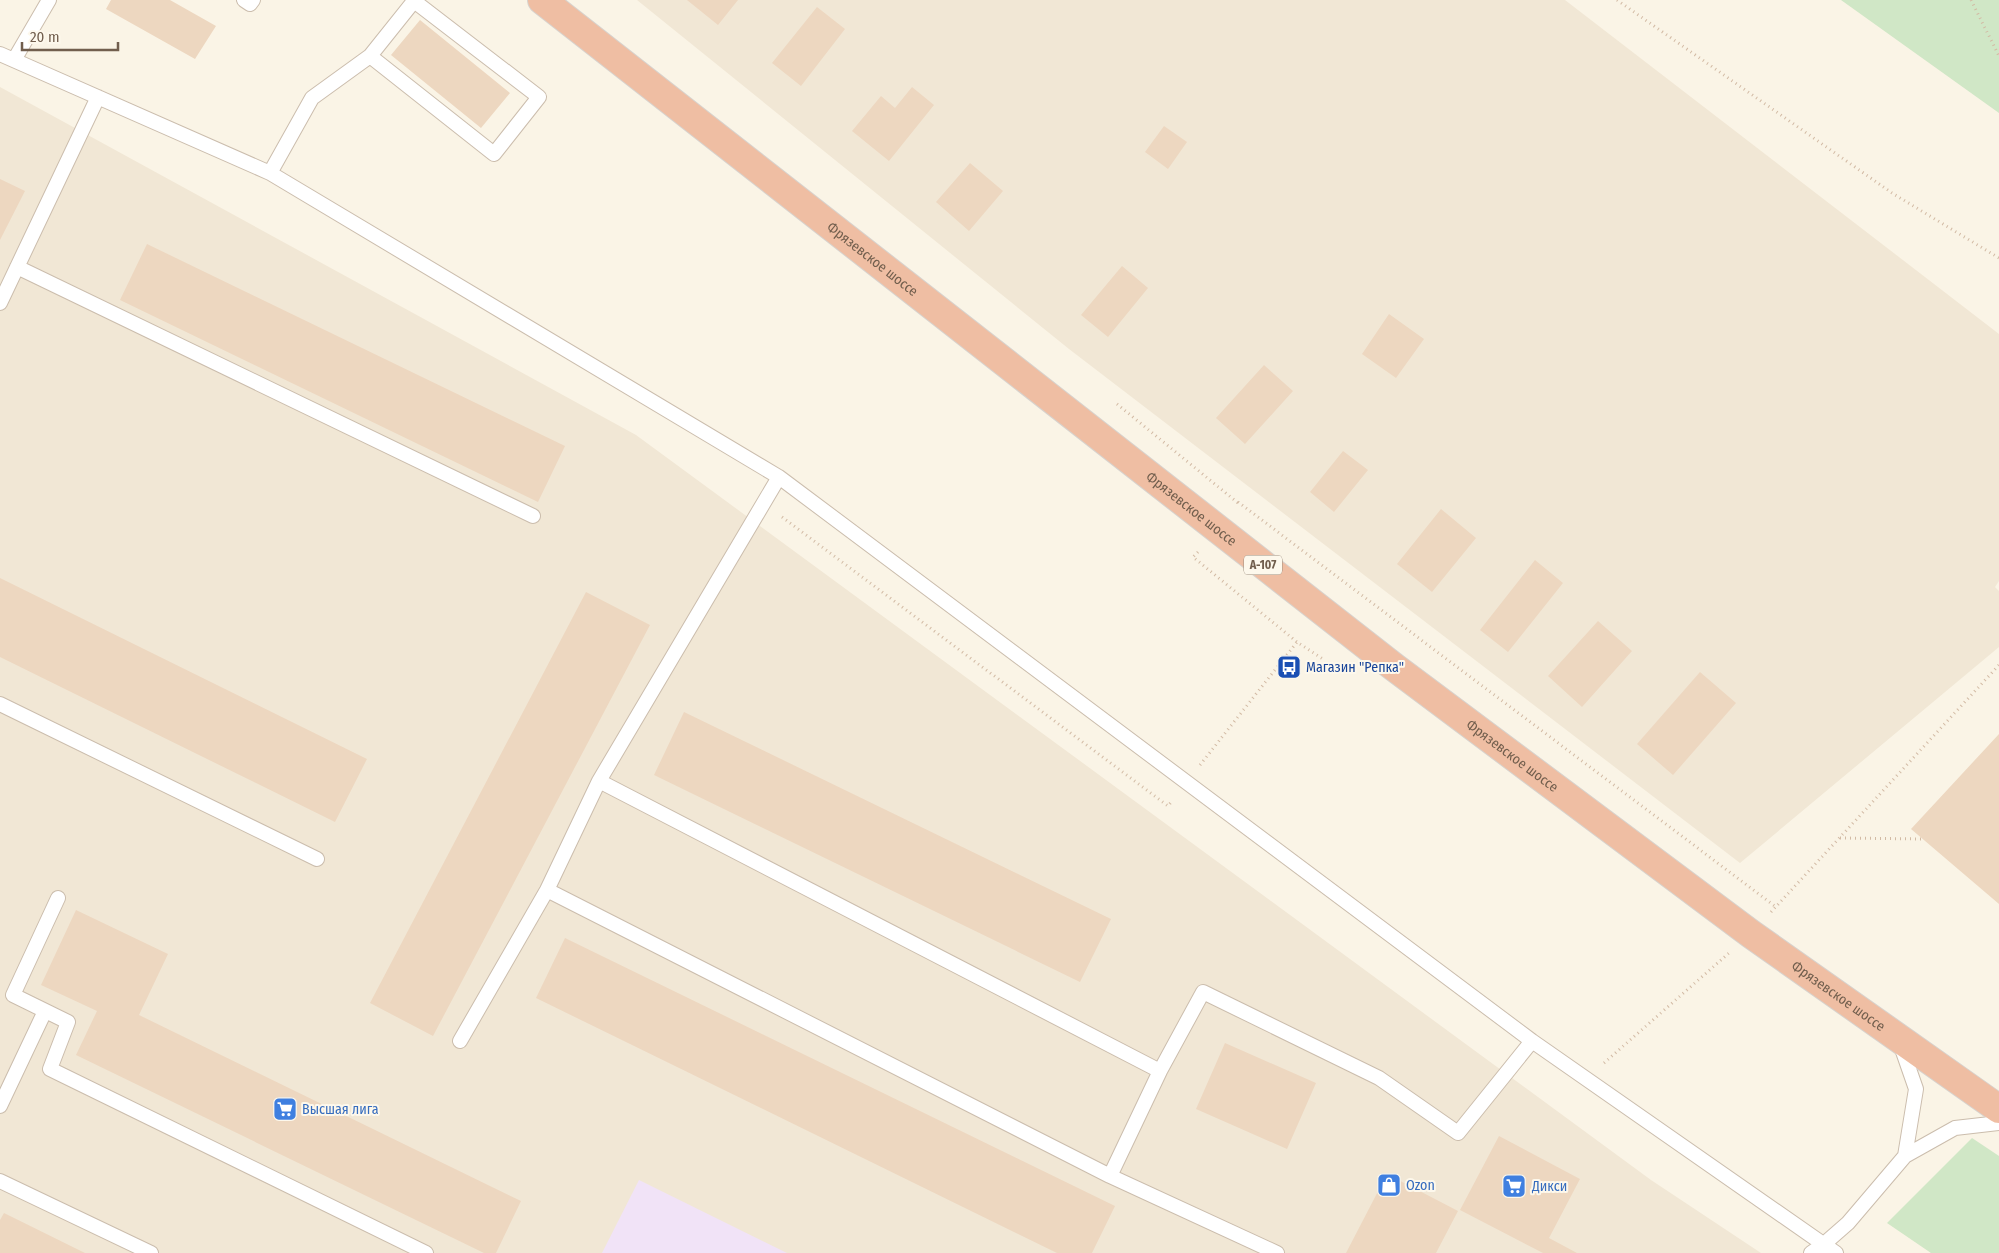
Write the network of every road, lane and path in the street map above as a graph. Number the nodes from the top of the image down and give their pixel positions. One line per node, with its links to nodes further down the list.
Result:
1 (48, 0): 10 (lane)
2 (244, 0): 3 (lane)
3 (253, 0)
4 (542, 0): 28 (highway, Фрязевское шоссе / А-107)
5 (1617, 0): 13 (path)
6 (1971, 0): 9 (path)
7 (0, 54): 10 (lane)
8 (370, 56): 8 (lane); 12 (lane)
9 (1999, 56)
10 (14, 60): 11 (lane)
11 (98, 97): 12 (lane); 14 (lane)
12 (270, 173): 16 (lane)
13 (1999, 258)
14 (18, 267): 15 (lane); 18 (lane)
15 (0, 303)
16 (779, 477): 21 (lane); 32 (lane)
17 (1238, 502): 27 (path)
18 (533, 516)
19 (1999, 664): 22 (path)
20 (0, 704): 24 (lane)
21 (599, 781): 25 (lane); 33 (lane)
22 (1839, 838): 23 (path); 27 (path)
23 (1923, 839)
24 (317, 859)
25 (548, 890): 31 (lane); 39 (lane)
26 (58, 898): 29 (lane)
27 (1776, 907): 28 (path)
28 (1751, 934): 30 (highway, Фрязевское шоссе / А-107); 34 (path)
29 (45, 1011): 35 (lane); 43 (lane)
30 (1898, 1038): 36 (highway, Фрязевское шоссе / А-107); 38 (lane)
31 (460, 1041)
32 (1532, 1041): 33 (lane); 34 (lane)
33 (1160, 1070): 39 (lane)
34 (1586, 1079): 41 (lane)
35 (0, 1106)
36 (1999, 1109)
37 (1999, 1123): 38 (lane)
38 (1904, 1156): 41 (lane)
39 (1110, 1176): 44 (lane)
40 (0, 1181): 42 (lane)
41 (1824, 1244): 45 (lane); 46 (lane)
42 (150, 1253)
43 (426, 1253)
44 (1278, 1253)
45 (1810, 1253)
46 (1836, 1253)

